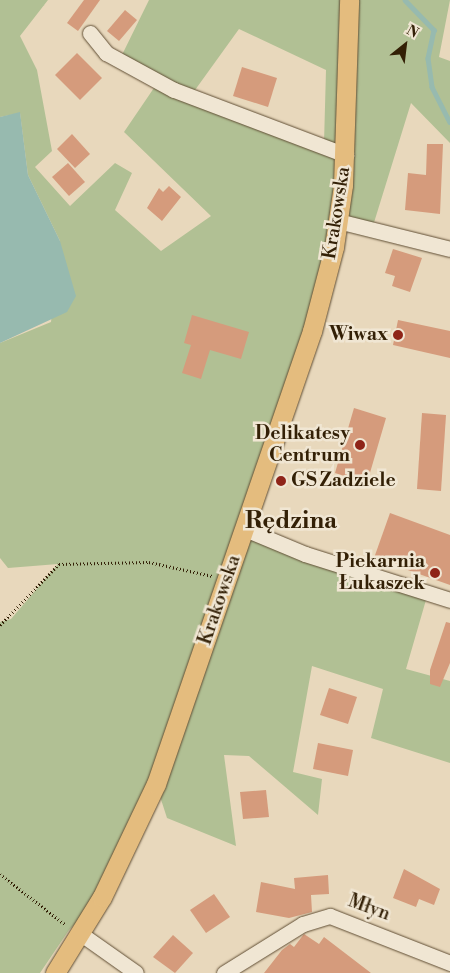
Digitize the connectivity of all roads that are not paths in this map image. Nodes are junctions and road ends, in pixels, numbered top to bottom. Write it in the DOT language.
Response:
graph roads {
  1 [pos="349,0"];
  2 [pos="90,33"];
  3 [pos="346,155"];
  4 [pos="338,221"];
  5 [pos="450,249"];
  6 [pos="245,529"];
  7 [pos="450,600"];
  8 [pos="81,934"];
  9 [pos="450,963"];
  10 [pos="55,973"];
  11 [pos="136,973"];
  12 [pos="224,973"];
  1 -- 3 [label="main road, Krakowska"];
  2 -- 3 [label="street"];
  3 -- 4 [label="main road, Krakowska"];
  4 -- 5 [label="street"];
  4 -- 6 [label="main road, Krakowska"];
  6 -- 7 [label="street"];
  6 -- 8 [label="main road, Krakowska"];
  8 -- 10 [label="main road, Krakowska"];
  8 -- 11 [label="street"];
  9 -- 12 [label="street, Młyn"];
}
